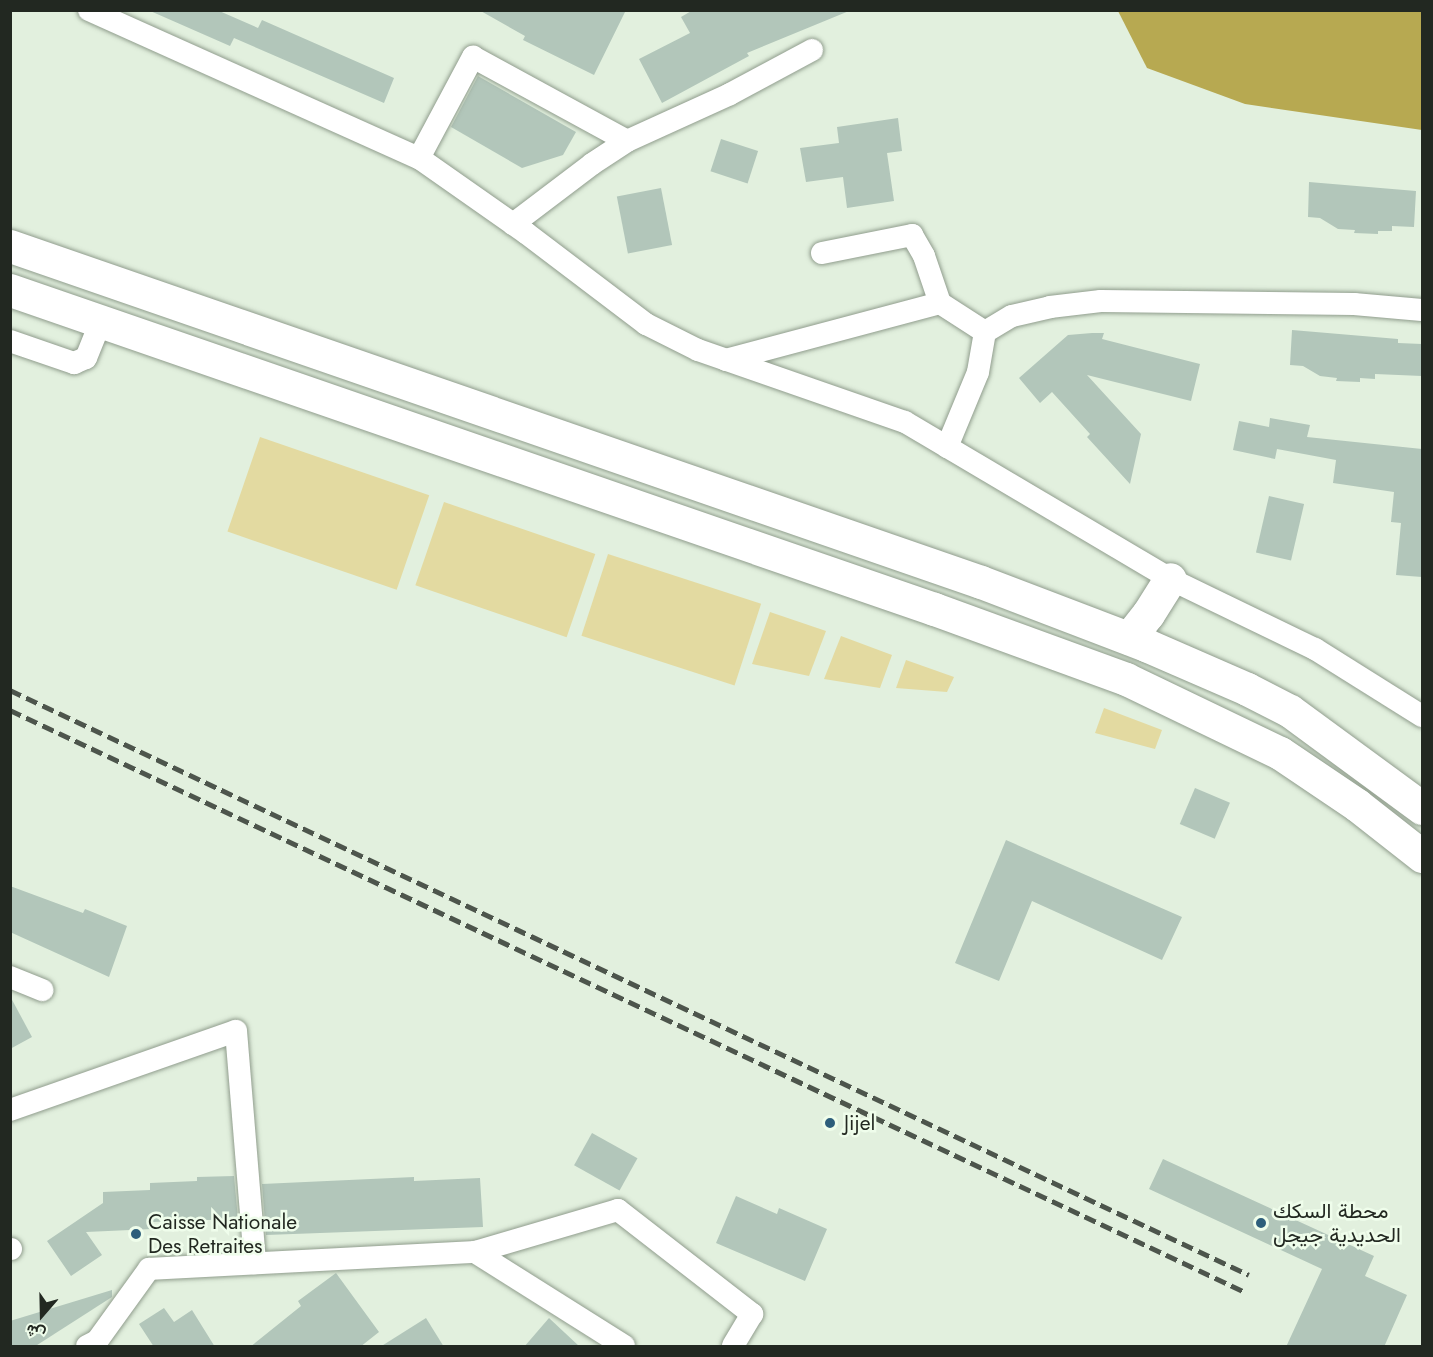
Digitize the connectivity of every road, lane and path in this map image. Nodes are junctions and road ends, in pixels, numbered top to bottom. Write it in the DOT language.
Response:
graph roads {
  1 [pos="89,10"];
  2 [pos="812,50"];
  3 [pos="627,141"];
  4 [pos="419,158"];
  5 [pos="513,224"];
  6 [pos="10,246"];
  7 [pos="822,253"];
  8 [pos="10,290"];
  9 [pos="940,303"];
  10 [pos="1422,310"];
  11 [pos="101,321"];
  12 [pos="985,333"];
  13 [pos="10,341"];
  14 [pos="726,360"];
  15 [pos="947,447"];
  16 [pos="1170,579"];
  17 [pos="1128,638"];
  18 [pos="1422,716"];
  19 [pos="1422,808"];
  20 [pos="1422,856"];
  21 [pos="10,977"];
  22 [pos="42,990"];
  23 [pos="10,1110"];
  24 [pos="475,1251"];
  25 [pos="255,1263"];
  26 [pos="95,1345"];
  27 [pos="624,1347"];
  28 [pos="733,1347"];
  1 -- 4 [label="street"];
  2 -- 3 [label="street"];
  3 -- 4 [label="street"];
  3 -- 5 [label="street"];
  4 -- 5 [label="street"];
  5 -- 14 [label="street"];
  6 -- 17 [label="highway"];
  7 -- 9 [label="street"];
  8 -- 11 [label="highway"];
  9 -- 12 [label="street"];
  9 -- 14 [label="street"];
  10 -- 12 [label="street"];
  11 -- 13 [label="street"];
  11 -- 20 [label="highway"];
  12 -- 15 [label="street"];
  14 -- 15 [label="street"];
  15 -- 16 [label="street"];
  16 -- 17 [label="highway"];
  16 -- 18 [label="street"];
  17 -- 19 [label="highway"];
  21 -- 22 [label="street"];
  23 -- 25 [label="street"];
  24 -- 25 [label="street"];
  24 -- 27 [label="street"];
  24 -- 28 [label="street"];
  25 -- 26 [label="street"];
}
